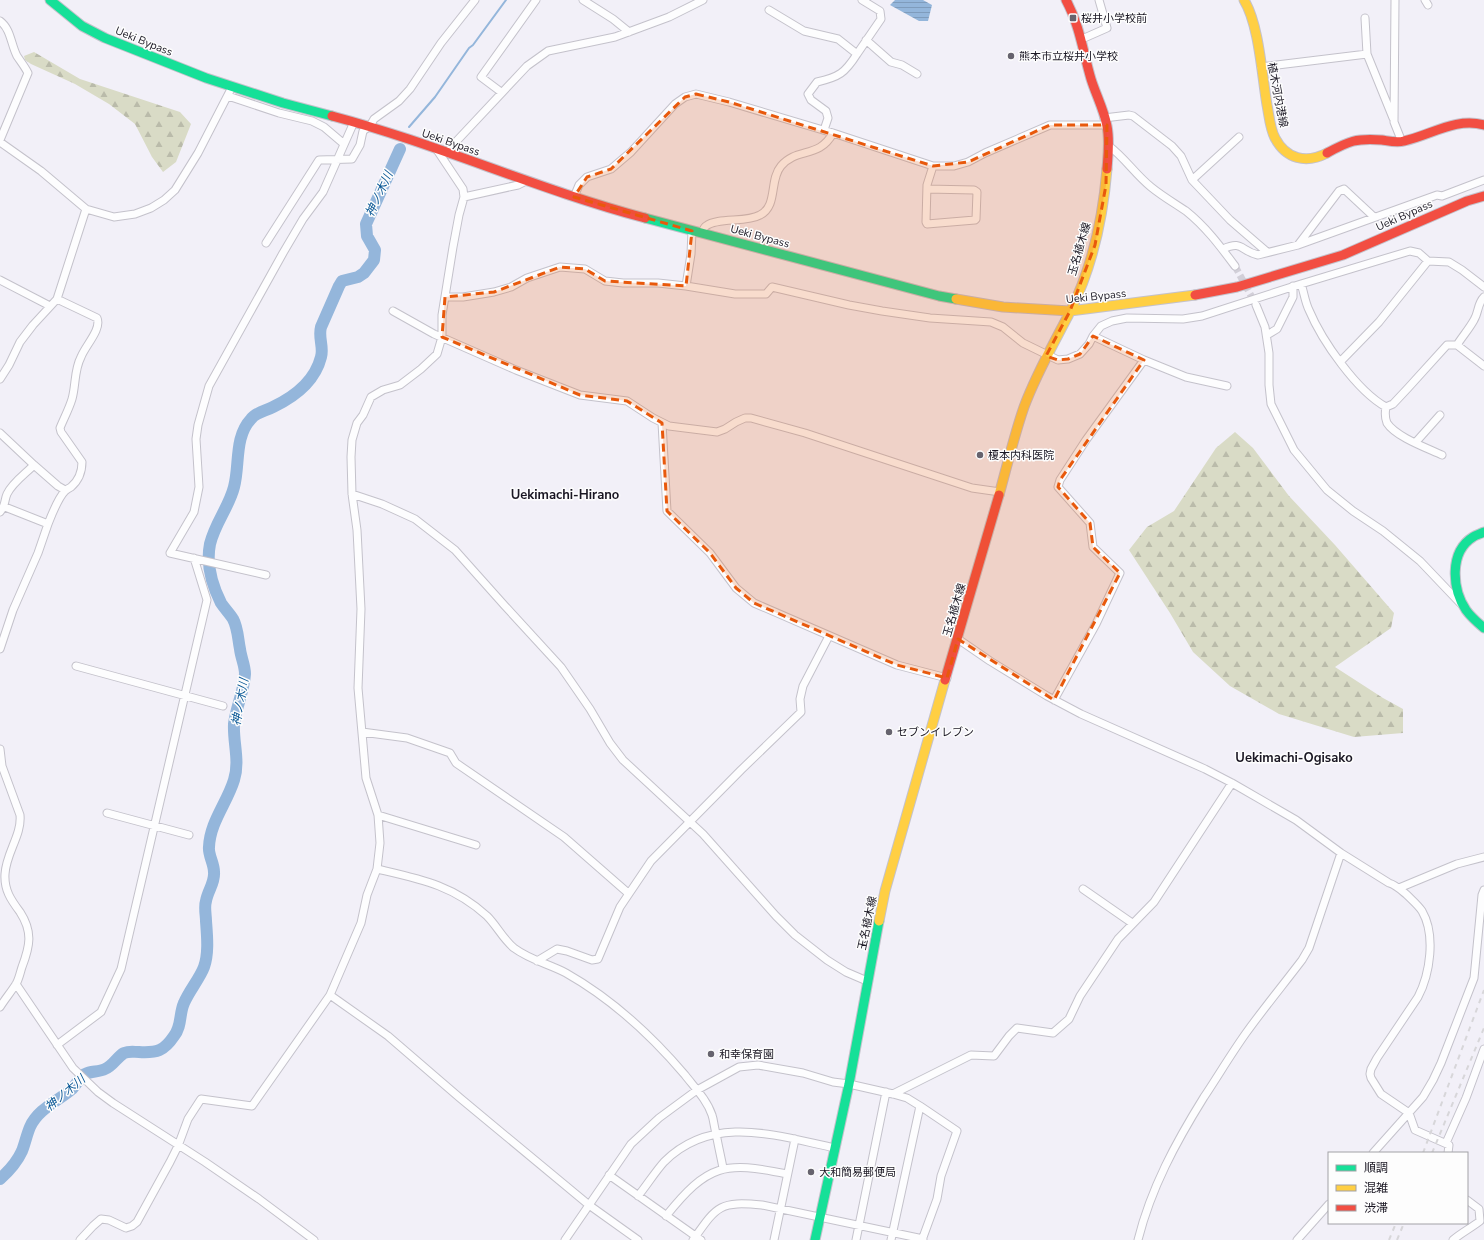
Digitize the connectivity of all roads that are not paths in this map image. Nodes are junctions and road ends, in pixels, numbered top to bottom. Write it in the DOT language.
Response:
graph roads {
  1 [pos="50,0"];
  2 [pos="475,0"];
  3 [pos="536,0"];
  4 [pos="583,0"];
  5 [pos="703,0"];
  6 [pos="862,0"];
  7 [pos="1066,0"];
  8 [pos="1099,0"];
  9 [pos="1244,0"];
  10 [pos="1395,0"];
  11 [pos="769,10"];
  12 [pos="1365,18"];
  13 [pos="0,21"];
  14 [pos="628,32"];
  15 [pos="1082,39"];
  16 [pos="866,40"];
  17 [pos="857,54"];
  18 [pos="1367,54"];
  19 [pos="1261,67"];
  20 [pos="917,74"];
  21 [pos="232,87"];
  22 [pos="501,92"];
  23 [pos="228,96"];
  24 [pos="354,122"];
  25 [pos="1106,122"];
  26 [pos="1394,122"];
  27 [pos="1484,125"];
  28 [pos="370,126"];
  29 [pos="824,130"];
  30 [pos="834,133"];
  31 [pos="1238,137"];
  32 [pos="0,141"];
  33 [pos="1402,142"];
  34 [pos="344,144"];
  35 [pos="1109,146"];
  36 [pos="437,150"];
  37 [pos="449,154"];
  38 [pos="337,159"];
  39 [pos="934,166"];
  40 [pos="1192,180"];
  41 [pos="1484,180"];
  42 [pos="526,181"];
  43 [pos="926,189"];
  44 [pos="1484,196"];
  45 [pos="464,197"];
  46 [pos="574,197"];
  47 [pos="86,209"];
  48 [pos="1374,217"];
  49 [pos="692,231"];
  50 [pos="702,233"];
  51 [pos="266,243"];
  52 [pos="1298,245"];
  53 [pos="1222,249"];
  54 [pos="1267,252"];
  55 [pos="1428,261"];
  56 [pos="1235,266"];
  57 [pos="0,280"];
  58 [pos="1301,284"];
  59 [pos="686,286"];
  60 [pos="1293,286"];
  61 [pos="1484,287"];
  62 [pos="445,297"];
  63 [pos="1484,297"];
  64 [pos="57,299"];
  65 [pos="1256,305"];
  66 [pos="50,306"];
  67 [pos="393,311"];
  68 [pos="1070,312"];
  69 [pos="1266,335"];
  70 [pos="1093,336"];
  71 [pos="442,337"];
  72 [pos="1457,345"];
  73 [pos="1046,356"];
  74 [pos="1144,360"];
  75 [pos="1340,362"];
  76 [pos="1484,366"];
  77 [pos="0,379"];
  78 [pos="1227,386"];
  79 [pos="1386,407"];
  80 [pos="1440,414"];
  81 [pos="662,423"];
  82 [pos="0,433"];
  83 [pos="1416,443"];
  84 [pos="1442,455"];
  85 [pos="34,465"];
  86 [pos="65,490"];
  87 [pos="1000,492"];
  88 [pos="352,494"];
  89 [pos="2,509"];
  90 [pos="48,524"];
  91 [pos="1484,532"];
  92 [pos="194,558"];
  93 [pos="266,575"];
  94 [pos="1465,609"];
  95 [pos="1484,628"];
  96 [pos="829,636"];
  97 [pos="958,639"];
  98 [pos="0,649"];
  99 [pos="76,666"];
  100 [pos="946,678"];
  101 [pos="185,695"];
  102 [pos="1054,700"];
  103 [pos="223,706"];
  104 [pos="362,732"];
  105 [pos="0,750"];
  106 [pos="1232,783"];
  107 [pos="106,813"];
  108 [pos="378,815"];
  109 [pos="690,822"];
  110 [pos="154,826"];
  111 [pos="189,835"];
  112 [pos="476,845"];
  113 [pos="1340,853"];
  114 [pos="1484,857"];
  115 [pos="377,869"];
  116 [pos="1399,888"];
  117 [pos="1083,889"];
  118 [pos="1484,890"];
  119 [pos="628,893"];
  120 [pos="1132,923"];
  121 [pos="537,961"];
  122 [pos="867,981"];
  123 [pos="16,984"];
  124 [pos="330,995"];
  125 [pos="0,1007"];
  126 [pos="57,1045"];
  127 [pos="1484,1049"];
  128 [pos="849,1084"];
  129 [pos="697,1090"];
  130 [pos="890,1093"];
  131 [pos="920,1106"];
  132 [pos="1409,1113"];
  133 [pos="716,1134"];
  134 [pos="795,1139"];
  135 [pos="1446,1143"];
  136 [pos="178,1146"];
  137 [pos="835,1148"];
  138 [pos="1375,1152"];
  139 [pos="1448,1152"];
  140 [pos="723,1168"];
  141 [pos="787,1174"];
  142 [pos="609,1175"];
  143 [pos="638,1196"];
  144 [pos="1468,1201"];
  145 [pos="589,1205"];
  146 [pos="1328,1205"];
  147 [pos="780,1209"];
  148 [pos="666,1216"];
  149 [pos="820,1217"];
  150 [pos="859,1225"];
  151 [pos="892,1232"];
  152 [pos="568,1239"];
  153 [pos="696,1239"];
  154 [pos="922,1239"];
  155 [pos="80,1240"];
  156 [pos="314,1240"];
  157 [pos="638,1240"];
  158 [pos="774,1240"];
  159 [pos="815,1240"];
  160 [pos="856,1240"];
  161 [pos="891,1240"];
  162 [pos="1138,1240"];
  163 [pos="1297,1240"];
  164 [pos="1453,1240"];
  1 -- 21 [label="main road, Ueki Bypass"];
  2 -- 28 [label="street"];
  3 -- 22 [label="street"];
  4 -- 14 [label="street"];
  5 -- 14 [label="street"];
  6 -- 16 [label="street"];
  7 -- 15 [label="main road, 玉名植木線"];
  8 -- 15 [label="street"];
  9 -- 19 [label="main road, 植木河内港線"];
  10 -- 26 [label="street"];
  11 -- 17 [label="street"];
  12 -- 18 [label="street"];
  13 -- 32 [label="street"];
  14 -- 22 [label="street"];
  15 -- 25 [label="main road, 玉名植木線"];
  16 -- 17 [label="street"];
  16 -- 20 [label="street"];
  17 -- 29 [label="street"];
  18 -- 19 [label="street"];
  18 -- 26 [label="street"];
  19 -- 33 [label="main road, 植木河内港線"];
  21 -- 23 [label="street"];
  21 -- 24 [label="main road, Ueki Bypass"];
  22 -- 37 [label="street"];
  23 -- 34 [label="street"];
  23 -- 47 [label="street"];
  24 -- 28 [label="main road, Ueki Bypass"];
  24 -- 34 [label="street"];
  25 -- 35 [label="main road, 玉名植木線"];
  25 -- 39 [label="street"];
  25 -- 40 [label="street"];
  26 -- 33 [label="street"];
  27 -- 33 [label="main road, 植木河内港線"];
  28 -- 36 [label="main road, Ueki Bypass"];
  28 -- 38 [label="street"];
  29 -- 30 [label="street"];
  29 -- 46 [label="street"];
  30 -- 39 [label="street"];
  30 -- 50 [label="street"];
  31 -- 40 [label="street"];
  32 -- 47 [label="street"];
  34 -- 38 [label="street"];
  35 -- 53 [label="street"];
  35 -- 68 [label="main road, 玉名植木線"];
  36 -- 37 [label="main road, Ueki Bypass"];
  36 -- 45 [label="street"];
  37 -- 42 [label="main road, Ueki Bypass"];
  38 -- 51 [label="street"];
  38 -- 92 [label="street"];
  39 -- 43 [label="street"];
  40 -- 54 [label="street"];
  41 -- 48 [label="street"];
  42 -- 45 [label="street"];
  42 -- 46 [label="main road, Ueki Bypass"];
  43 -- 43 [label="street"];
  44 -- 68 [label="main road, Ueki Bypass"];
  45 -- 62 [label="street"];
  46 -- 49 [label="main road, Ueki Bypass"];
  47 -- 64 [label="street"];
  48 -- 52 [label="street"];
  48 -- 52 [label="street"];
  49 -- 50 [label="main road, Ueki Bypass"];
  49 -- 59 [label="street"];
  50 -- 68 [label="main road, Ueki Bypass"];
  52 -- 54 [label="street"];
  53 -- 54 [label="street"];
  53 -- 56 [label="street"];
  55 -- 58 [label="street"];
  55 -- 61 [label="street"];
  55 -- 75 [label="street"];
  57 -- 66 [label="street"];
  58 -- 60 [label="street"];
  58 -- 75 [label="street"];
  59 -- 62 [label="street"];
  59 -- 73 [label="street"];
  60 -- 69 [label="street"];
  60 -- 70 [label="street"];
  62 -- 71 [label="street"];
  63 -- 72 [label="street"];
  64 -- 66 [label="street"];
  64 -- 86 [label="street"];
  65 -- 69 [label="street"];
  66 -- 77 [label="street"];
  67 -- 71 [label="street"];
  68 -- 73 [label="main road, 玉名植木線"];
  69 -- 94 [label="street"];
  70 -- 73 [label="street"];
  70 -- 74 [label="street"];
  71 -- 81 [label="street"];
  71 -- 88 [label="street"];
  72 -- 76 [label="street"];
  72 -- 79 [label="street"];
  73 -- 87 [label="main road, 玉名植木線"];
  74 -- 78 [label="street"];
  74 -- 102 [label="street"];
  75 -- 79 [label="street"];
  79 -- 83 [label="street"];
  80 -- 83 [label="street"];
  81 -- 87 [label="street"];
  81 -- 96 [label="street"];
  82 -- 85 [label="street"];
  83 -- 84 [label="street"];
  85 -- 86 [label="street"];
  85 -- 89 [label="street"];
  86 -- 90 [label="street"];
  87 -- 97 [label="main road, 玉名植木線"];
  88 -- 104 [label="street"];
  88 -- 109 [label="street"];
  89 -- 90 [label="street"];
  90 -- 98 [label="street"];
  91 -- 94 [label="main road"];
  92 -- 93 [label="street"];
  92 -- 101 [label="street"];
  94 -- 95 [label="main road"];
  96 -- 100 [label="street"];
  96 -- 109 [label="street"];
  97 -- 100 [label="main road, 玉名植木線"];
  97 -- 102 [label="street"];
  99 -- 101 [label="street"];
  100 -- 122 [label="main road, 玉名植木線"];
  101 -- 103 [label="street"];
  101 -- 110 [label="street"];
  102 -- 106 [label="street"];
  104 -- 108 [label="street"];
  104 -- 119 [label="street"];
  105 -- 123 [label="street"];
  106 -- 113 [label="street"];
  106 -- 120 [label="street"];
  107 -- 110 [label="street"];
  108 -- 112 [label="street"];
  108 -- 115 [label="street"];
  109 -- 119 [label="street"];
  109 -- 122 [label="street"];
  110 -- 111 [label="street"];
  110 -- 126 [label="street"];
  113 -- 116 [label="street"];
  113 -- 162 [label="street"];
  114 -- 116 [label="street"];
  115 -- 121 [label="street"];
  115 -- 124 [label="street"];
  116 -- 132 [label="street"];
  117 -- 120 [label="street"];
  118 -- 132 [label="street"];
  119 -- 121 [label="street"];
  120 -- 130 [label="street"];
  121 -- 129 [label="street"];
  122 -- 128 [label="main road, 玉名植木線"];
  123 -- 125 [label="street"];
  123 -- 126 [label="street"];
  124 -- 136 [label="street"];
  124 -- 145 [label="street"];
  126 -- 136 [label="street"];
  127 -- 135 [label="street"];
  128 -- 129 [label="street"];
  128 -- 130 [label="street"];
  128 -- 137 [label="main road, 玉名植木線"];
  129 -- 133 [label="street"];
  129 -- 142 [label="street"];
  130 -- 131 [label="street"];
  130 -- 150 [label="street"];
  131 -- 151 [label="street"];
  131 -- 154 [label="street"];
  132 -- 135 [label="street"];
  132 -- 138 [label="street"];
  133 -- 134 [label="street"];
  133 -- 140 [label="street"];
  133 -- 143 [label="street"];
  134 -- 137 [label="street"];
  134 -- 141 [label="street"];
  135 -- 139 [label="street"];
  136 -- 155 [label="street"];
  136 -- 156 [label="street"];
  137 -- 149 [label="main road, 玉名植木線"];
  140 -- 141 [label="street"];
  140 -- 148 [label="street"];
  141 -- 147 [label="street"];
  142 -- 143 [label="street"];
  142 -- 145 [label="street"];
  143 -- 148 [label="street"];
  144 -- 164 [label="street"];
  145 -- 152 [label="street"];
  145 -- 157 [label="street"];
  146 -- 163 [label="street"];
  147 -- 149 [label="street"];
  147 -- 153 [label="street"];
  147 -- 158 [label="street"];
  148 -- 153 [label="street"];
  149 -- 150 [label="street"];
  149 -- 159 [label="main road, 玉名植木線"];
  150 -- 151 [label="street"];
  150 -- 160 [label="street"];
  151 -- 154 [label="street"];
  151 -- 161 [label="street"];
}
